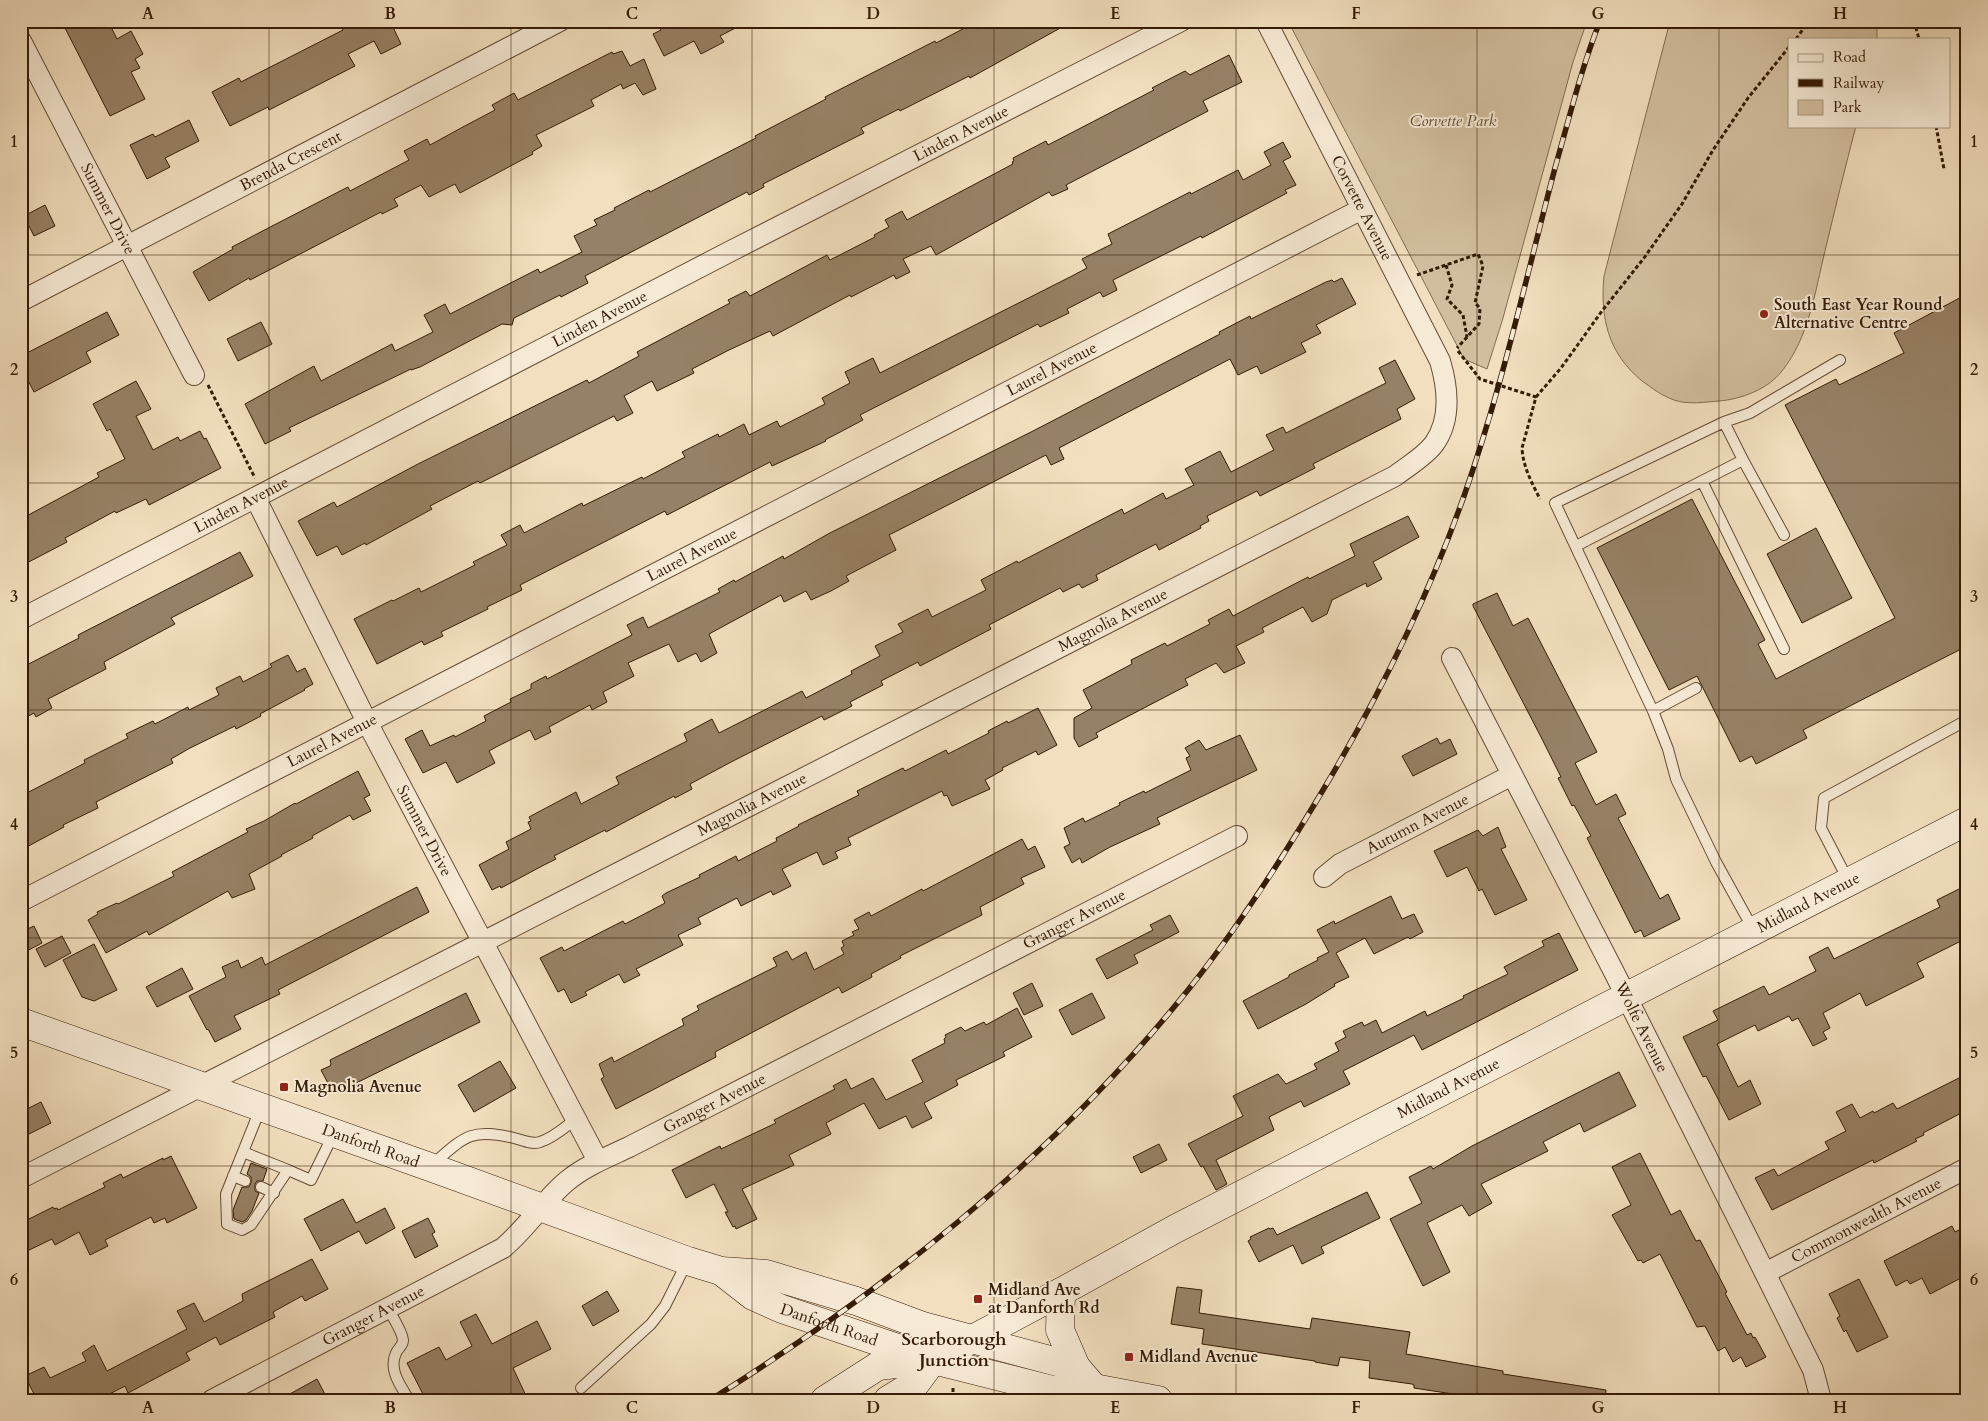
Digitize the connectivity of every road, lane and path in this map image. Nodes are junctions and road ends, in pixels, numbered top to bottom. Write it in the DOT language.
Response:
graph roads {
  1 [pos="560,21"];
  2 [pos="1181,21"];
  3 [pos="1266,21"];
  4 [pos="1808,21"];
  5 [pos="1914,21"];
  6 [pos="1797,38"];
  7 [pos="1919,38"];
  8 [pos="21,41"];
  9 [pos="1788,48"];
  10 [pos="1936,128"];
  11 [pos="1944,169"];
  12 [pos="1362,209"];
  13 [pos="127,246"];
  14 [pos="1446,265"];
  15 [pos="1414,276"];
  16 [pos="21,301"];
  17 [pos="1467,337"];
  18 [pos="1457,348"];
  19 [pos="1840,360"];
  20 [pos="1472,371"];
  21 [pos="194,375"];
  22 [pos="1536,397"];
  23 [pos="1448,398"];
  24 [pos="1724,422"];
  25 [pos="1743,460"];
  26 [pos="1702,481"];
  27 [pos="256,499"];
  28 [pos="1560,513"];
  29 [pos="1784,535"];
  30 [pos="1576,546"];
  31 [pos="21,619"];
  32 [pos="1784,649"];
  33 [pos="1452,658"];
  34 [pos="1696,688"];
  35 [pos="1653,711"];
  36 [pos="1967,720"];
  37 [pos="367,722"];
  38 [pos="1512,775"];
  39 [pos="1967,821"];
  40 [pos="1237,836"];
  41 [pos="1324,877"];
  42 [pos="1849,881"];
  43 [pos="21,901"];
  44 [pos="1753,930"];
  45 [pos="483,942"];
  46 [pos="1626,996"];
  47 [pos="21,1022"];
  48 [pos="202,1086"];
  49 [pos="262,1106"];
  50 [pos="576,1119"];
  51 [pos="334,1133"];
  52 [pos="243,1152"];
  53 [pos="598,1161"];
  54 [pos="430,1166"];
  55 [pos="1967,1168"];
  56 [pos="288,1170"];
  57 [pos="233,1176"];
  58 [pos="21,1178"];
  59 [pos="245,1181"];
  60 [pos="261,1187"];
  61 [pos="274,1193"];
  62 [pos="226,1194"];
  63 [pos="237,1199"];
  64 [pos="540,1208"];
  65 [pos="688,1261"];
  66 [pos="721,1271"];
  67 [pos="1765,1273"];
  68 [pos="1062,1292"];
  69 [pos="388,1308"];
  70 [pos="973,1339"];
  71 [pos="933,1360"];
  72 [pos="1076,1367"];
  73 [pos="953,1384"];
  74 [pos="581,1388"];
  75 [pos="1094,1388"];
  76 [pos="212,1400"];
  77 [pos="409,1400"];
  78 [pos="825,1400"];
  79 [pos="888,1400"];
  80 [pos="954,1400"];
  81 [pos="1158,1400"];
  82 [pos="1821,1400"];
  1 -- 13 [label="street, Brenda Crescent"];
  2 -- 27 [label="street, Linden Avenue"];
  3 -- 12 [label="street, Corvette Avenue"];
  4 -- 6 [label="path"];
  5 -- 7 [label="path"];
  8 -- 13 [label="street, Summer Drive"];
  9 -- 22 [label="path"];
  10 -- 11 [label="path"];
  12 -- 23 [label="street, Corvette Avenue"];
  12 -- 37 [label="street, Laurel Avenue"];
  13 -- 16 [label="street, Brenda Crescent"];
  13 -- 21 [label="street, Summer Drive"];
  14 -- 15 [label="path"];
  14 -- 17 [label="path"];
  14 -- 17 [label="path"];
  17 -- 18 [label="path"];
  19 -- 24 [label="lane"];
  20 -- 22 [label="path"];
  21 -- 27 [label="path"];
  22 -- 28 [label="path"];
  23 -- 45 [label="street, Magnolia Avenue"];
  24 -- 25 [label="lane"];
  24 -- 28 [label="lane"];
  25 -- 26 [label="lane"];
  25 -- 29 [label="lane"];
  26 -- 30 [label="lane"];
  26 -- 32 [label="lane"];
  27 -- 31 [label="street, Linden Avenue"];
  27 -- 37 [label="street, Summer Drive"];
  28 -- 30 [label="lane"];
  30 -- 35 [label="lane"];
  33 -- 38 [label="street, Wolfe Avenue"];
  34 -- 35 [label="lane"];
  35 -- 44 [label="lane"];
  36 -- 42 [label="lane"];
  37 -- 43 [label="street, Laurel Avenue"];
  37 -- 45 [label="street, Summer Drive"];
  38 -- 41 [label="street, Autumn Avenue"];
  38 -- 46 [label="street, Wolfe Avenue"];
  39 -- 42 [label="main road, Midland Avenue"];
  40 -- 53 [label="street, Granger Avenue"];
  42 -- 44 [label="main road, Midland Avenue"];
  44 -- 46 [label="main road, Midland Avenue"];
  45 -- 48 [label="street, Magnolia Avenue"];
  45 -- 50 [label="street, Summer Drive"];
  46 -- 67 [label="street, Wolfe Avenue"];
  46 -- 68 [label="main road, Midland Avenue"];
  47 -- 48 [label="main road, Danforth Road"];
  48 -- 49 [label="main road, Danforth Road"];
  48 -- 58 [label="street, Magnolia Avenue"];
  49 -- 51 [label="main road, Danforth Road"];
  49 -- 52 [label="lane"];
  50 -- 53 [label="street, Summer Drive"];
  50 -- 54 [label="lane"];
  51 -- 54 [label="main road, Danforth Road"];
  51 -- 56 [label="lane"];
  52 -- 56 [label="lane"];
  52 -- 57 [label="lane"];
  53 -- 64 [label="street, Granger Avenue"];
  54 -- 64 [label="main road, Danforth Road"];
  55 -- 67 [label="street, Commonwealth Avenue"];
  56 -- 61 [label="lane"];
  57 -- 59 [label="lane"];
  57 -- 62 [label="lane"];
  60 -- 61 [label="lane"];
  61 -- 62 [label="lane"];
  62 -- 63 [label="lane"];
  64 -- 65 [label="main road, Danforth Road"];
  64 -- 69 [label="street, Granger Avenue"];
  65 -- 66 [label="main road, Danforth Road"];
  65 -- 74 [label="lane"];
  66 -- 70 [label="main road, Danforth Road"];
  66 -- 71 [label="main road, Danforth Road"];
  67 -- 82 [label="street, Wolfe Avenue"];
  68 -- 70 [label="main road, Midland Avenue"];
  68 -- 72 [label="main road"];
  69 -- 76 [label="street, Granger Avenue"];
  69 -- 77 [label="lane"];
  70 -- 71 [label="main road, Midland Avenue"];
  70 -- 72 [label="main road, Danforth Road"];
  71 -- 75 [label="main road, Danforth Road"];
  71 -- 78 [label="main road, Midland Avenue"];
  71 -- 79 [label="main road, Midland Avenue"];
  72 -- 75 [label="main road"];
  73 -- 80 [label="path"];
  75 -- 81 [label="main road, Danforth Road"];
}
